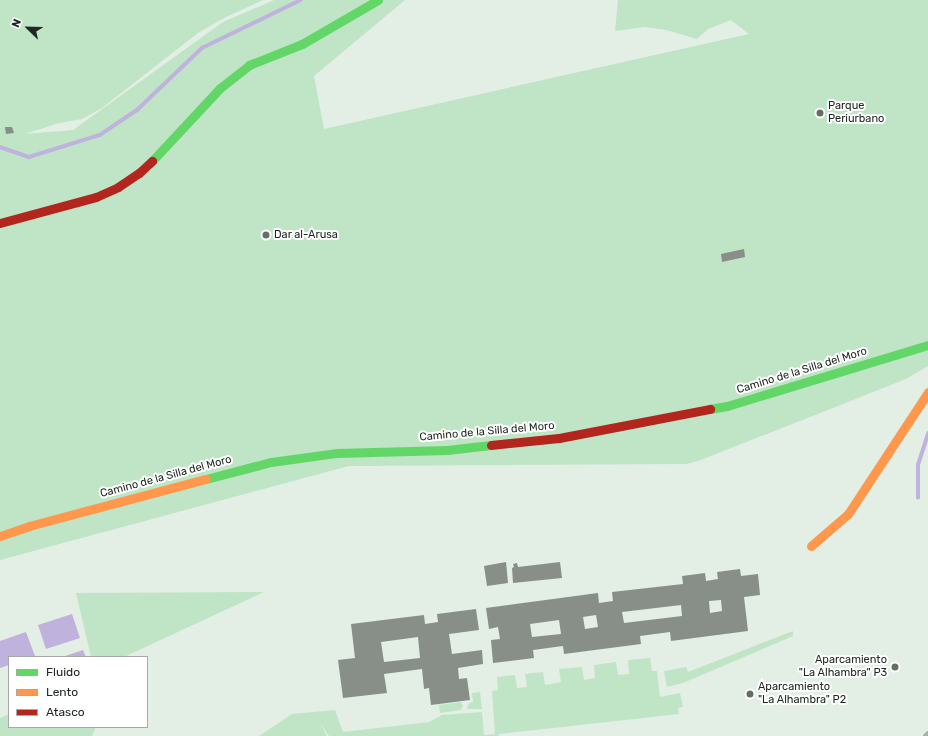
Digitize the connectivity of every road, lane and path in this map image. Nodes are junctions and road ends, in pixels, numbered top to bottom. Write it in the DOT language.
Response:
graph roads {
  1 [pos="378,0"];
  2 [pos="0,223"];
  3 [pos="928,346"];
  4 [pos="928,392"];
  5 [pos="0,536"];
  6 [pos="811,546"];
  1 -- 2 [label="street"];
  3 -- 5 [label="street, Camino de la Silla del Moro"];
  4 -- 6 [label="street"];
}
